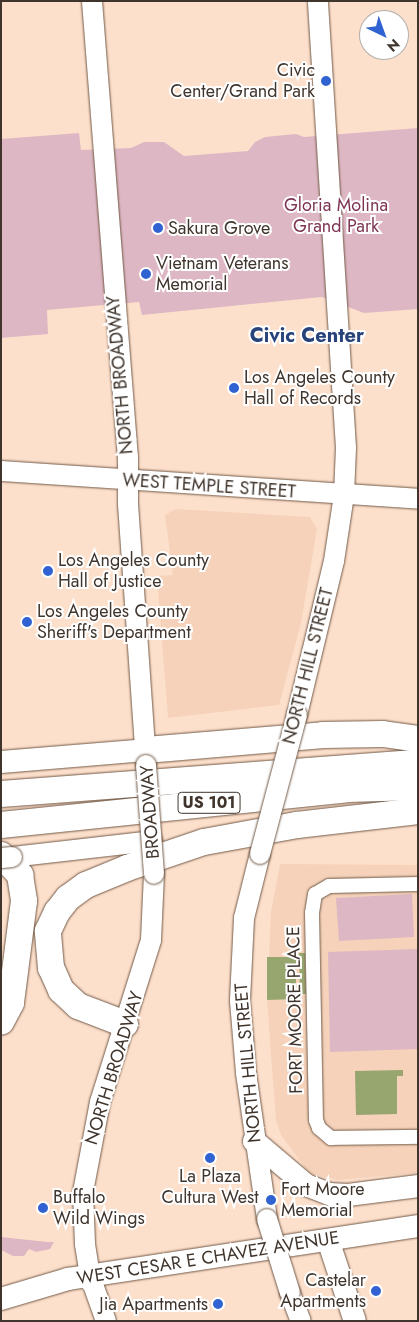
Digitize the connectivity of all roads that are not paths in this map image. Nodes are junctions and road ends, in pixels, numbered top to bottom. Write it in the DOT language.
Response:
graph roads {
  1 [pos="92,1"];
  2 [pos="318,1"];
  3 [pos="1,471"];
  4 [pos="128,481"];
  5 [pos="344,495"];
  6 [pos="418,500"];
  7 [pos="418,739"];
  8 [pos="146,757"];
  9 [pos="1,762"];
  10 [pos="418,762"];
  11 [pos="418,787"];
  12 [pos="1,794"];
  13 [pos="418,811"];
  14 [pos="1,825"];
  15 [pos="152,841"];
  16 [pos="8,856"];
  17 [pos="154,874"];
  18 [pos="418,884"];
  19 [pos="1,1022"];
  20 [pos="125,1024"];
  21 [pos="418,1138"];
  22 [pos="254,1141"];
  23 [pos="418,1186"];
  24 [pos="418,1226"];
  25 [pos="328,1240"];
  26 [pos="90,1276"];
  27 [pos="1,1299"];
  28 [pos="106,1321"];
  29 [pos="301,1321"];
  30 [pos="355,1321"];
  1 -- 4 [label="main road, NORTH BROADWAY"];
  2 -- 5 [label="main road, NORTH HILL STREET"];
  3 -- 4 [label="main road, WEST TEMPLE STREET"];
  4 -- 5 [label="main road, WEST TEMPLE STREET"];
  4 -- 8 [label="main road, NORTH BROADWAY"];
  5 -- 6 [label="main road, WEST TEMPLE STREET"];
  5 -- 22 [label="main road, NORTH HILL STREET, bridge"];
  7 -- 8 [label="highway"];
  8 -- 9 [label="main road"];
  8 -- 15 [label="main road, BROADWAY, bridge"];
  10 -- 12 [label="highway, US 101"];
  11 -- 14 [label="highway, US 101"];
  13 -- 20 [label="highway"];
  15 -- 16 [label="main road"];
  15 -- 17 [label="main road, BROADWAY, bridge"];
  16 -- 19 [label="highway"];
  17 -- 20 [label="main road, NORTH BROADWAY"];
  18 -- 21 [label="street, FORT MOORE PLACE"];
  20 -- 26 [label="main road, NORTH BROADWAY"];
  22 -- 23 [label="main road"];
  22 -- 29 [label="main road, NORTH HILL STREET, bridge"];
  24 -- 25 [label="main road, WEST CESAR E CHAVEZ AVENUE"];
  25 -- 26 [label="main road, WEST CESAR E CHAVEZ AVENUE"];
  25 -- 30 [label="main road"];
  26 -- 27 [label="main road, WEST CESAR E CHAVEZ AVENUE"];
  26 -- 28 [label="main road, NORTH BROADWAY"];
}
